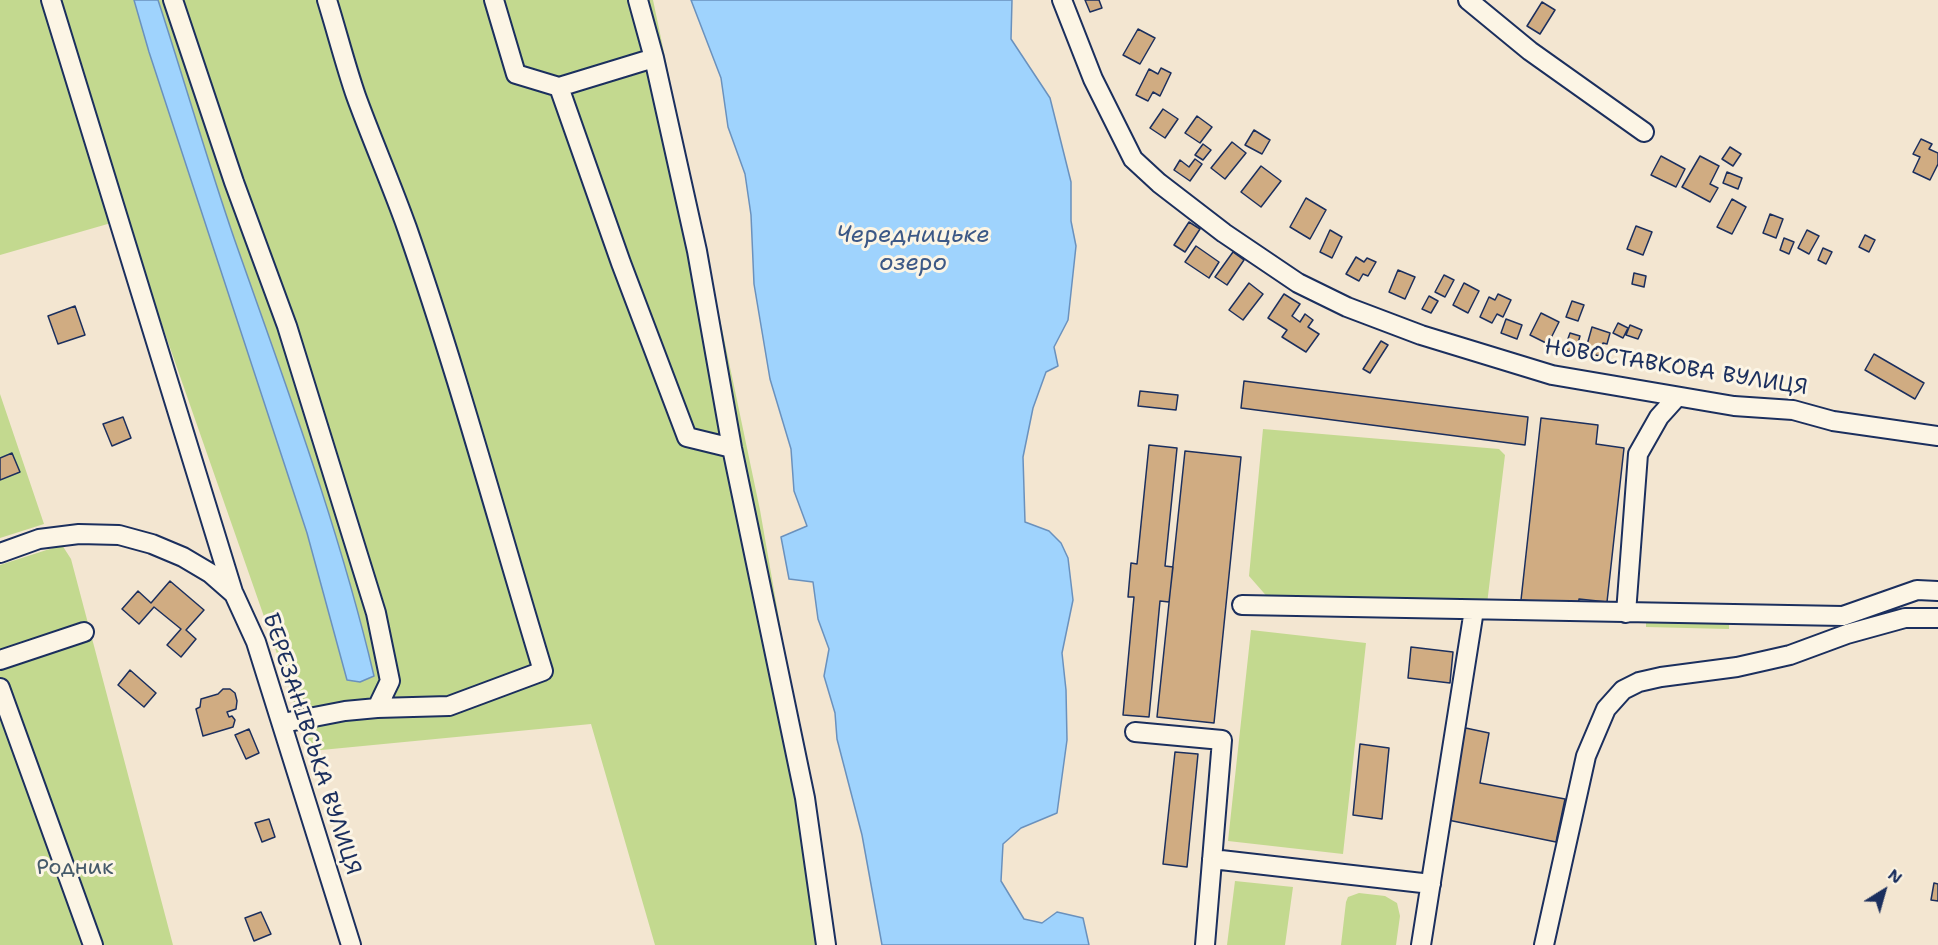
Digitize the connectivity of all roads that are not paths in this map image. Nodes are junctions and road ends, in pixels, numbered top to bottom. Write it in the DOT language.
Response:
graph roads {
  1 [pos="51,0"];
  2 [pos="173,0"];
  3 [pos="327,0"];
  4 [pos="494,0"];
  5 [pos="638,0"];
  6 [pos="1062,0"];
  7 [pos="1468,0"];
  8 [pos="654,58"];
  9 [pos="559,87"];
  10 [pos="1644,132"];
  11 [pos="1677,397"];
  12 [pos="1938,436"];
  13 [pos="732,448"];
  14 [pos="0,553"];
  15 [pos="1938,591"];
  16 [pos="234,594"];
  17 [pos="1242,605"];
  18 [pos="1474,610"];
  19 [pos="1626,613"];
  20 [pos="1938,618"];
  21 [pos="84,632"];
  22 [pos="0,660"];
  23 [pos="0,688"];
  24 [pos="377,708"];
  25 [pos="283,723"];
  26 [pos="1135,732"];
  27 [pos="1212,860"];
  28 [pos="1431,884"];
  29 [pos="93,945"];
  30 [pos="351,945"];
  31 [pos="826,945"];
  32 [pos="1205,945"];
  33 [pos="1420,945"];
  34 [pos="1544,945"];
  1 -- 16 [label="street"];
  2 -- 24 [label="street"];
  3 -- 24 [label="street"];
  4 -- 9 [label="street"];
  5 -- 8 [label="street"];
  6 -- 11 [label="street, НОВОСТАВКОВА ВУЛИЦЯ"];
  7 -- 10 [label="street"];
  8 -- 9 [label="street"];
  8 -- 13 [label="street"];
  9 -- 13 [label="street"];
  11 -- 12 [label="street, НОВОСТАВКОВА ВУЛИЦЯ"];
  11 -- 19 [label="street"];
  13 -- 31 [label="street"];
  14 -- 16 [label="street, БЕРЕЗАНІВСЬКА ВУЛИЦЯ"];
  15 -- 19 [label="street"];
  16 -- 25 [label="street, БЕРЕЗАНІВСЬКА ВУЛИЦЯ"];
  17 -- 18 [label="street"];
  18 -- 19 [label="street"];
  18 -- 28 [label="street"];
  20 -- 34 [label="street"];
  21 -- 22 [label="street"];
  23 -- 29 [label="street"];
  24 -- 25 [label="street"];
  25 -- 30 [label="street, БЕРЕЗАНІВСЬКА ВУЛИЦЯ"];
  26 -- 27 [label="street"];
  27 -- 28 [label="street"];
  27 -- 32 [label="street"];
  28 -- 33 [label="street"];
}
